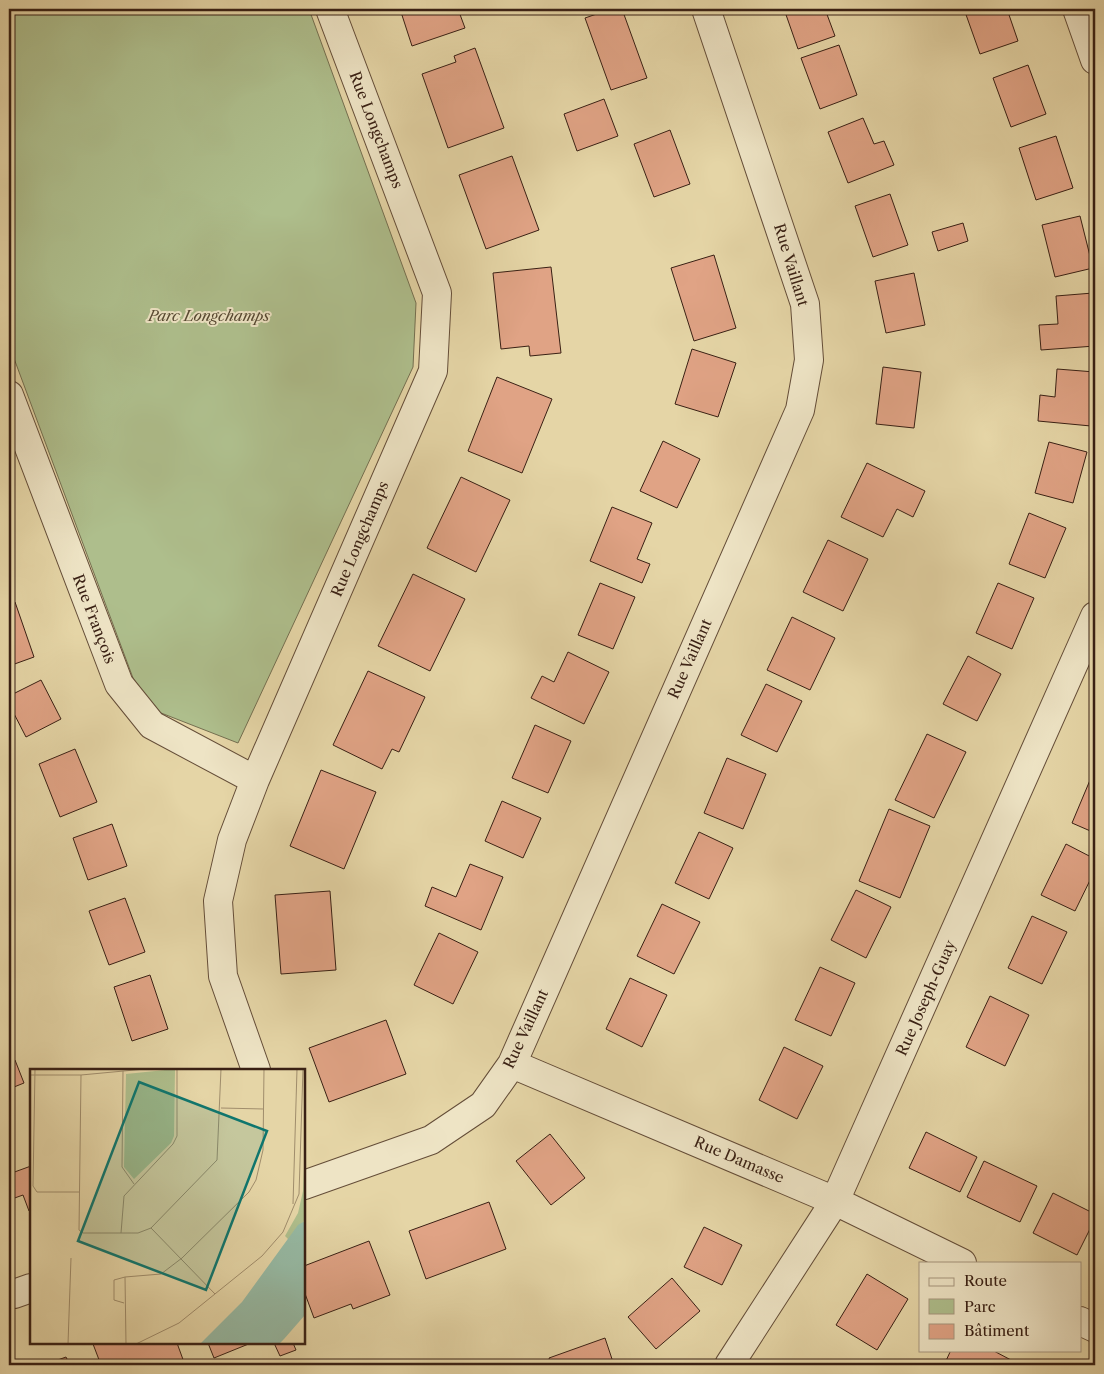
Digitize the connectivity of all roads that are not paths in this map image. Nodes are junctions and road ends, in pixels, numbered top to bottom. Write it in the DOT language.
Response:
graph roads {
  1 [pos="330,9"];
  2 [pos="706,9"];
  3 [pos="1077,9"];
  4 [pos="1095,60"];
  5 [pos="9,395"];
  6 [pos="1095,616"];
  7 [pos="256,780"];
  8 [pos="512,1064"];
  9 [pos="256,1069"];
  10 [pos="305,1185"];
  11 [pos="835,1201"];
  12 [pos="960,1262"];
  13 [pos="30,1288"];
  14 [pos="9,1294"];
  15 [pos="1082,1322"];
  16 [pos="1095,1328"];
  17 [pos="729,1365"];
  1 -- 7 [label="street, Rue Longchamps"];
  2 -- 8 [label="street, Rue Vaillant"];
  3 -- 4 [label="street"];
  5 -- 7 [label="street, Rue François"];
  6 -- 11 [label="street, Rue Joseph-Guay"];
  7 -- 9 [label="street, Rue Longchamps"];
  8 -- 10 [label="street, Rue Vaillant"];
  8 -- 11 [label="street, Rue Damasse"];
  11 -- 12 [label="street, Rue Damasse"];
  11 -- 17 [label="street, Rue Joseph-Guay"];
  13 -- 14 [label="street"];
  15 -- 16 [label="street"];
}
